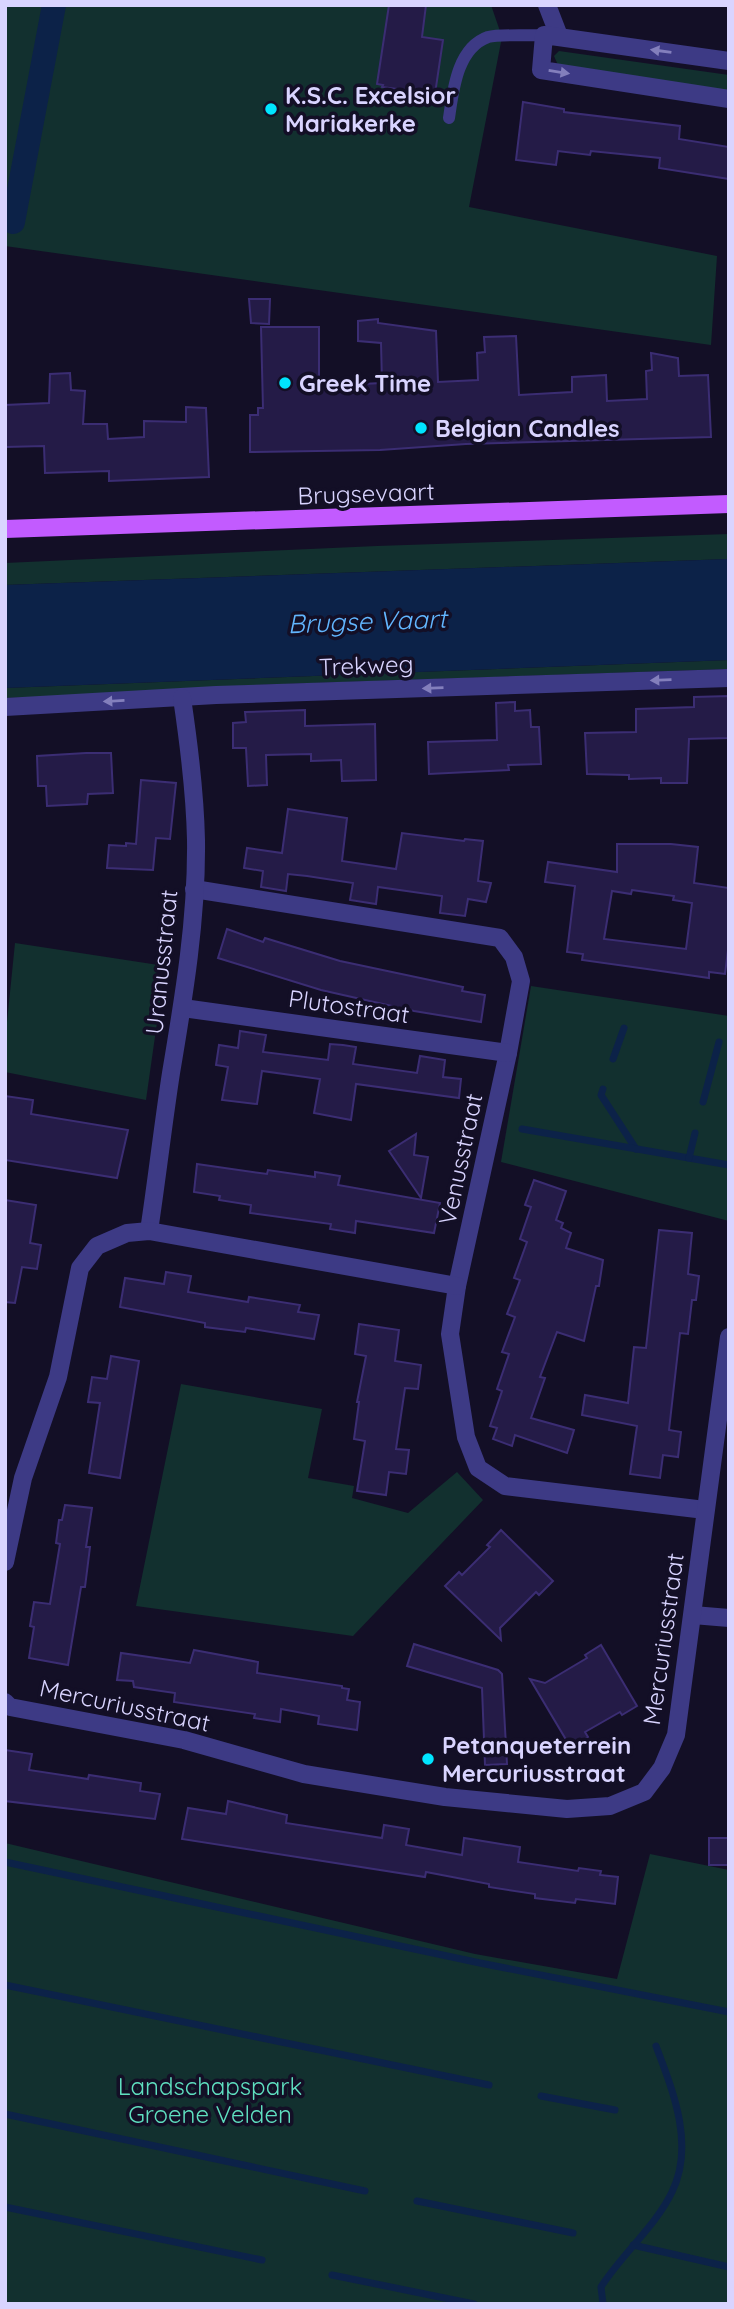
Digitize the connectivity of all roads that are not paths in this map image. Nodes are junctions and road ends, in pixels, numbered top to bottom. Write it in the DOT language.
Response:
graph roads {
  1 [pos="547,5"];
  2 [pos="552,36"];
  3 [pos="729,61"];
  4 [pos="729,99"];
  5 [pos="449,118"];
  6 [pos="729,504"];
  7 [pos="5,529"];
  8 [pos="729,678"];
  9 [pos="182,698"];
  10 [pos="5,707"];
  11 [pos="194,890"];
  12 [pos="183,1008"];
  13 [pos="508,1053"];
  14 [pos="149,1231"];
  15 [pos="457,1286"];
  16 [pos="729,1337"];
  17 [pos="705,1510"];
  18 [pos="5,1562"];
  19 [pos="693,1615"];
  20 [pos="729,1618"];
  21 [pos="5,1702"];
  1 -- 2 [label="street"];
  3 -- 2 [label="street, one-way"];
  2 -- 4 [label="street, one-way"];
  2 -- 5 [label="lane"];
  6 -- 7 [label="main road, Brugsevaart"];
  8 -- 9 [label="street, Trekweg, one-way"];
  9 -- 10 [label="street, Trekweg, one-way"];
  9 -- 11 [label="street, Uranusstraat"];
  11 -- 12 [label="street, Uranusstraat"];
  11 -- 13 [label="street, Venusstraat"];
  12 -- 13 [label="street, Plutostraat"];
  12 -- 14 [label="street, Uranusstraat"];
  13 -- 15 [label="street, Venusstraat"];
  14 -- 15 [label="street"];
  14 -- 18 [label="street"];
  15 -- 17 [label="street, Venusstraat"];
  16 -- 17 [label="street, Mercuriusstraat"];
  17 -- 19 [label="street, Mercuriusstraat"];
  19 -- 20 [label="street"];
  19 -- 21 [label="street, Mercuriusstraat"];
}
